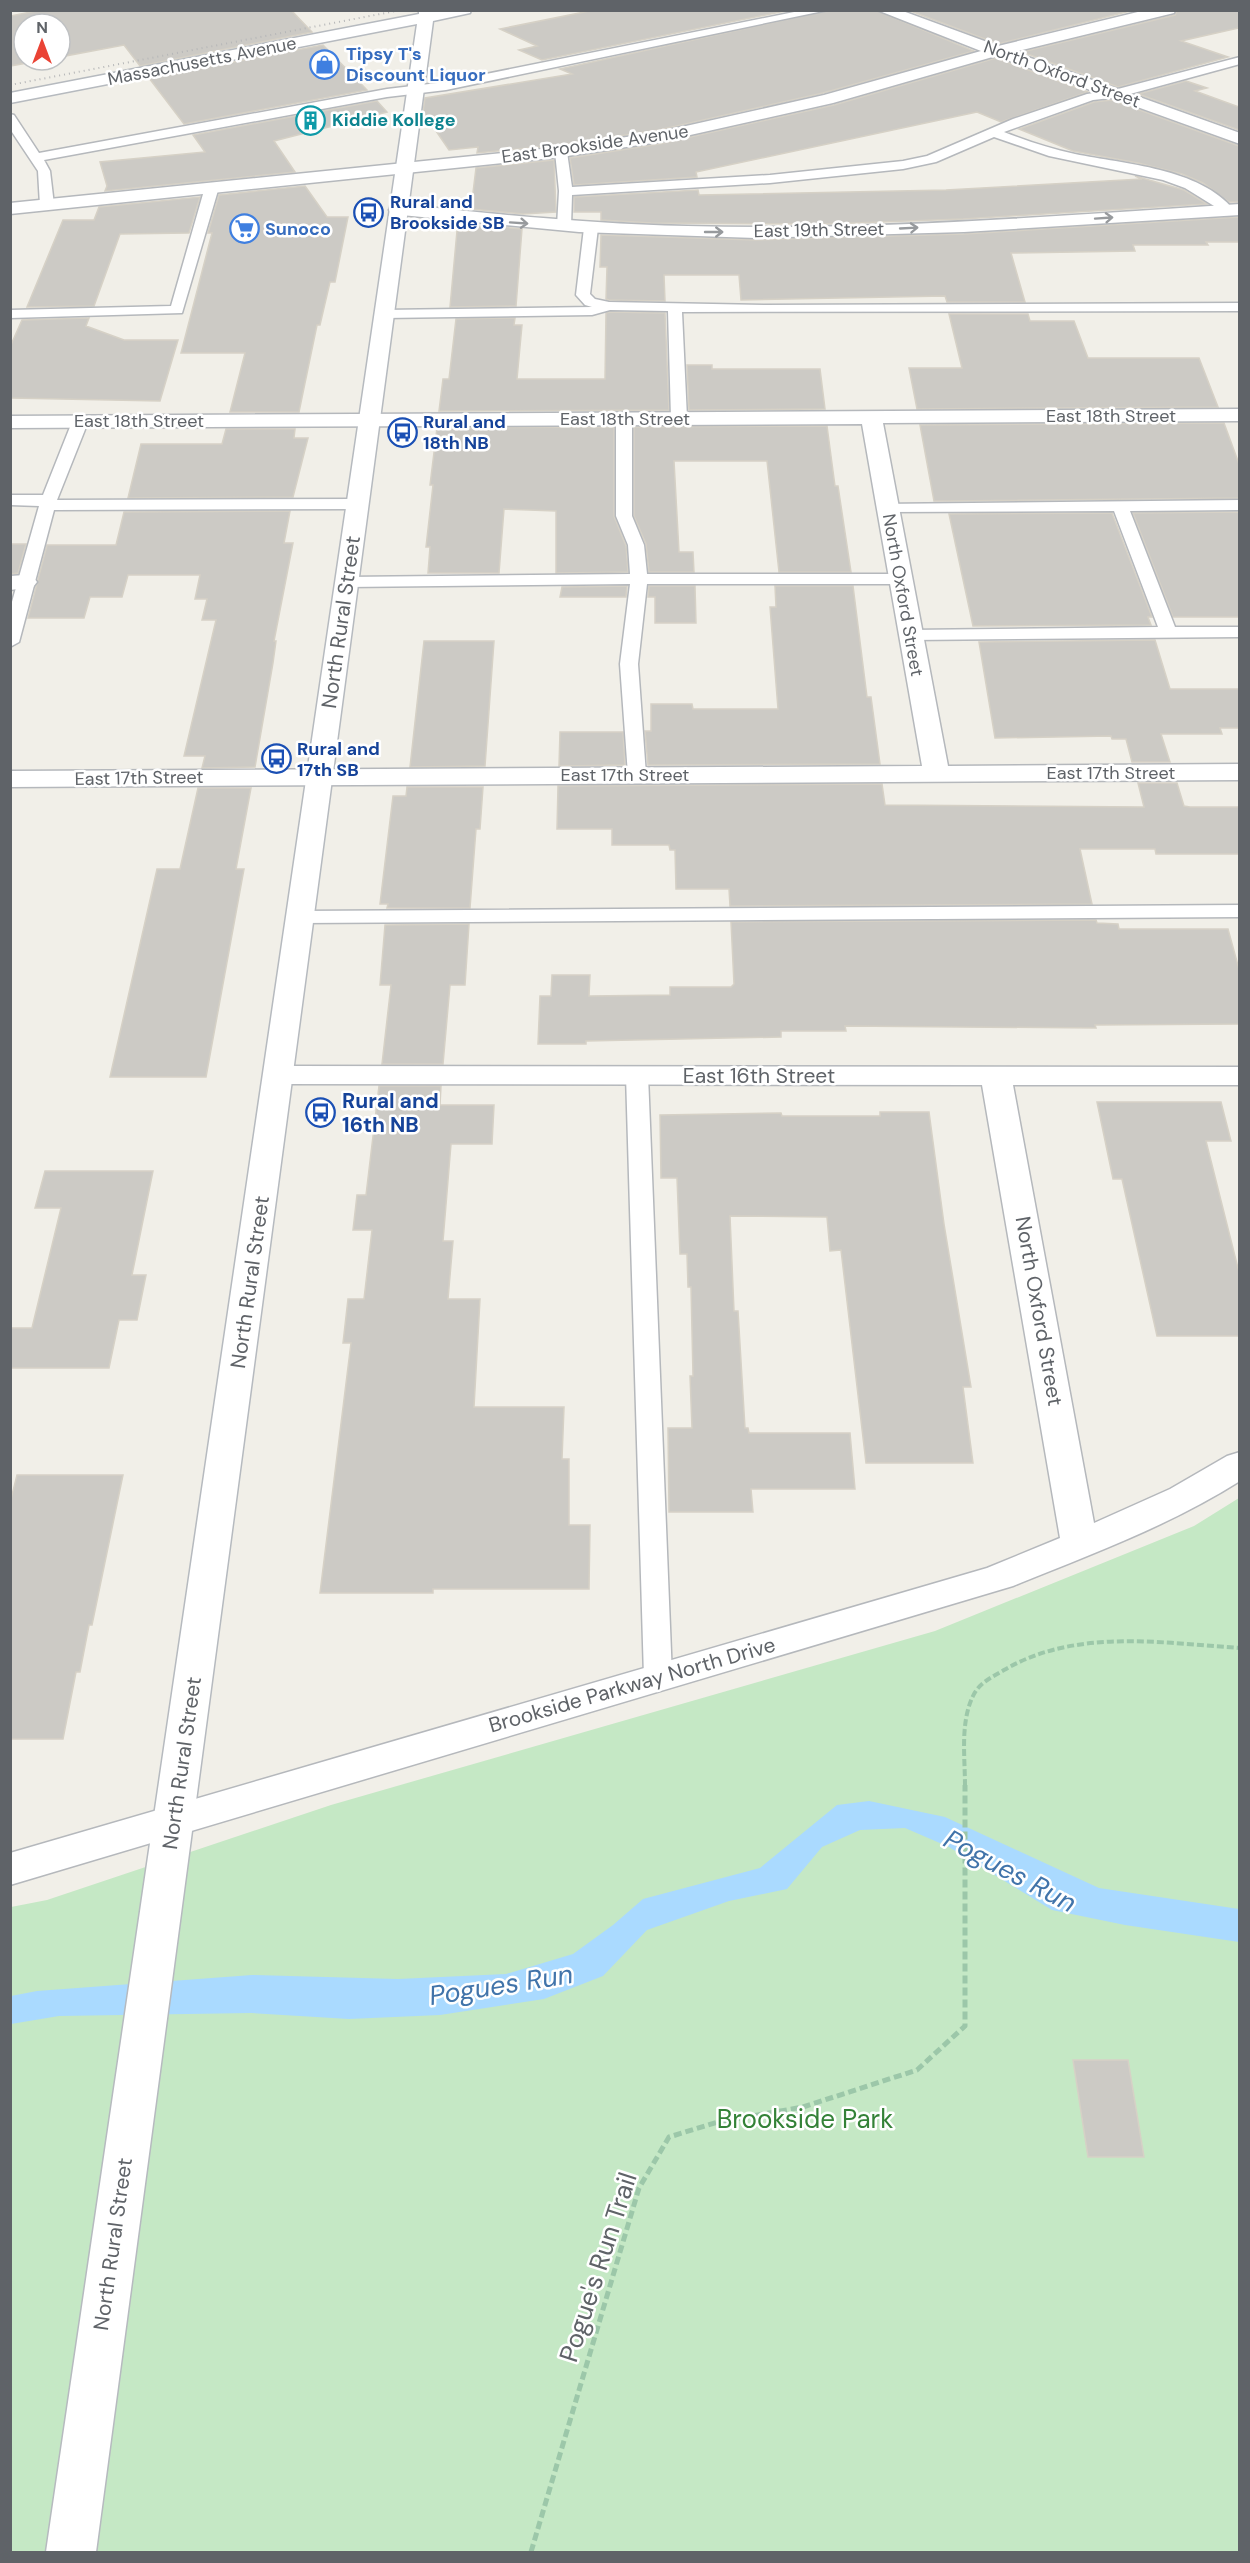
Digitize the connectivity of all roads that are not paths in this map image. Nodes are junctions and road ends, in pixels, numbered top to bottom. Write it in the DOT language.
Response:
graph roads {
  1 [pos="464,10"];
  2 [pos="823,10"];
  3 [pos="1168,10"];
  4 [pos="888,11"];
  5 [pos="426,14"];
  6 [pos="998,51"];
  7 [pos="1239,60"];
  8 [pos="415,92"];
  9 [pos="1115,94"];
  10 [pos="10,98"];
  11 [pos="10,118"];
  12 [pos="993,132"];
  13 [pos="1239,139"];
  14 [pos="561,152"];
  15 [pos="35,158"];
  16 [pos="404,167"];
  17 [pos="212,187"];
  18 [pos="566,191"];
  19 [pos="47,205"];
  20 [pos="10,209"];
  21 [pos="1233,209"];
  22 [pos="398,210"];
  23 [pos="564,226"];
  24 [pos="591,228"];
  25 [pos="609,306"];
  26 [pos="1239,307"];
  27 [pos="675,308"];
  28 [pos="10,314"];
  29 [pos="384,314"];
  30 [pos="1239,415"];
  31 [pos="871,417"];
  32 [pos="679,418"];
  33 [pos="624,419"];
  34 [pos="369,420"];
  35 [pos="10,422"];
  36 [pos="80,422"];
  37 [pos="10,500"];
  38 [pos="48,502"];
  39 [pos="358,504"];
  40 [pos="1239,505"];
  41 [pos="1120,506"];
  42 [pos="887,507"];
  43 [pos="639,579"];
  44 [pos="901,579"];
  45 [pos="18,582"];
  46 [pos="347,582"];
  47 [pos="1168,632"];
  48 [pos="1239,632"];
  49 [pos="911,635"];
  50 [pos="10,642"];
  51 [pos="1239,772"];
  52 [pos="936,773"];
  53 [pos="637,775"];
  54 [pos="320,776"];
  55 [pos="10,779"];
  56 [pos="1239,911"];
  57 [pos="301,917"];
  58 [pos="279,1076"];
  59 [pos="637,1076"];
  60 [pos="996,1076"];
  61 [pos="1239,1076"];
  62 [pos="1239,1464"];
  63 [pos="1080,1546"];
  64 [pos="658,1677"];
  65 [pos="174,1821"];
  66 [pos="10,1869"];
  67 [pos="71,2553"];
  1 -- 5 [label="street, Massachusetts Avenue"];
  2 -- 8 [label="lane"];
  3 -- 6 [label="street, East Brookside Avenue"];
  4 -- 6 [label="street, North Oxford Street"];
  5 -- 8 [label="street, North Rural Street"];
  5 -- 10 [label="street, Massachusetts Avenue"];
  6 -- 9 [label="street, North Oxford Street"];
  6 -- 14 [label="street, East Brookside Avenue"];
  7 -- 9 [label="lane"];
  8 -- 15 [label="lane"];
  8 -- 16 [label="street, North Rural Street"];
  9 -- 12 [label="lane"];
  9 -- 13 [label="street, North Oxford Street"];
  11 -- 15 [label="lane"];
  12 -- 18 [label="lane"];
  12 -- 21 [label="lane"];
  14 -- 16 [label="street, East Brookside Avenue"];
  14 -- 18 [label="lane"];
  15 -- 19 [label="lane"];
  16 -- 17 [label="street, East Brookside Avenue"];
  16 -- 22 [label="street, North Rural Street"];
  17 -- 19 [label="street, East Brookside Avenue"];
  17 -- 28 [label="lane"];
  18 -- 23 [label="lane"];
  19 -- 20 [label="street, East Brookside Avenue"];
  24 -- 21 [label="street, East 19th Street, one-way"];
  22 -- 23 [label="street, East 19th Street, one-way"];
  22 -- 29 [label="street, North Rural Street"];
  23 -- 24 [label="street, East 19th Street"];
  24 -- 25 [label="lane"];
  25 -- 27 [label="lane"];
  25 -- 29 [label="lane"];
  26 -- 27 [label="lane"];
  27 -- 32 [label="lane"];
  29 -- 34 [label="street, North Rural Street"];
  30 -- 31 [label="street, East 18th Street"];
  31 -- 32 [label="street, East 18th Street"];
  31 -- 42 [label="street, North Oxford Street"];
  32 -- 33 [label="street, East 18th Street"];
  33 -- 34 [label="street, East 18th Street"];
  33 -- 43 [label="lane"];
  34 -- 36 [label="street, East 18th Street"];
  34 -- 39 [label="street, North Rural Street"];
  35 -- 36 [label="street, East 18th Street"];
  36 -- 38 [label="lane"];
  37 -- 38 [label="lane"];
  38 -- 39 [label="lane"];
  38 -- 45 [label="lane"];
  39 -- 46 [label="street, North Rural Street"];
  40 -- 41 [label="lane"];
  41 -- 42 [label="lane"];
  41 -- 47 [label="lane"];
  42 -- 44 [label="street, North Oxford Street"];
  43 -- 44 [label="lane"];
  43 -- 46 [label="lane"];
  43 -- 53 [label="lane"];
  44 -- 49 [label="street, North Oxford Street"];
  45 -- 50 [label="lane"];
  46 -- 54 [label="street, North Rural Street"];
  47 -- 48 [label="lane"];
  47 -- 49 [label="lane"];
  49 -- 52 [label="street, North Oxford Street"];
  51 -- 52 [label="street, East 17th Street"];
  52 -- 53 [label="street, East 17th Street"];
  53 -- 54 [label="street, East 17th Street"];
  54 -- 55 [label="street, East 17th Street"];
  54 -- 57 [label="street, North Rural Street"];
  56 -- 57 [label="lane"];
  57 -- 58 [label="street, North Rural Street"];
  58 -- 59 [label="street, East 16th Street"];
  58 -- 65 [label="street, North Rural Street"];
  59 -- 60 [label="street, East 16th Street"];
  59 -- 64 [label="lane"];
  60 -- 61 [label="street, East 16th Street"];
  60 -- 63 [label="street, North Oxford Street"];
  62 -- 63 [label="street, Brookside Parkway North Drive"];
  63 -- 64 [label="street, Brookside Parkway North Drive"];
  64 -- 65 [label="street, Brookside Parkway North Drive"];
  65 -- 66 [label="street, Brookside Parkway North Drive"];
  65 -- 67 [label="street, North Rural Street"];
}
